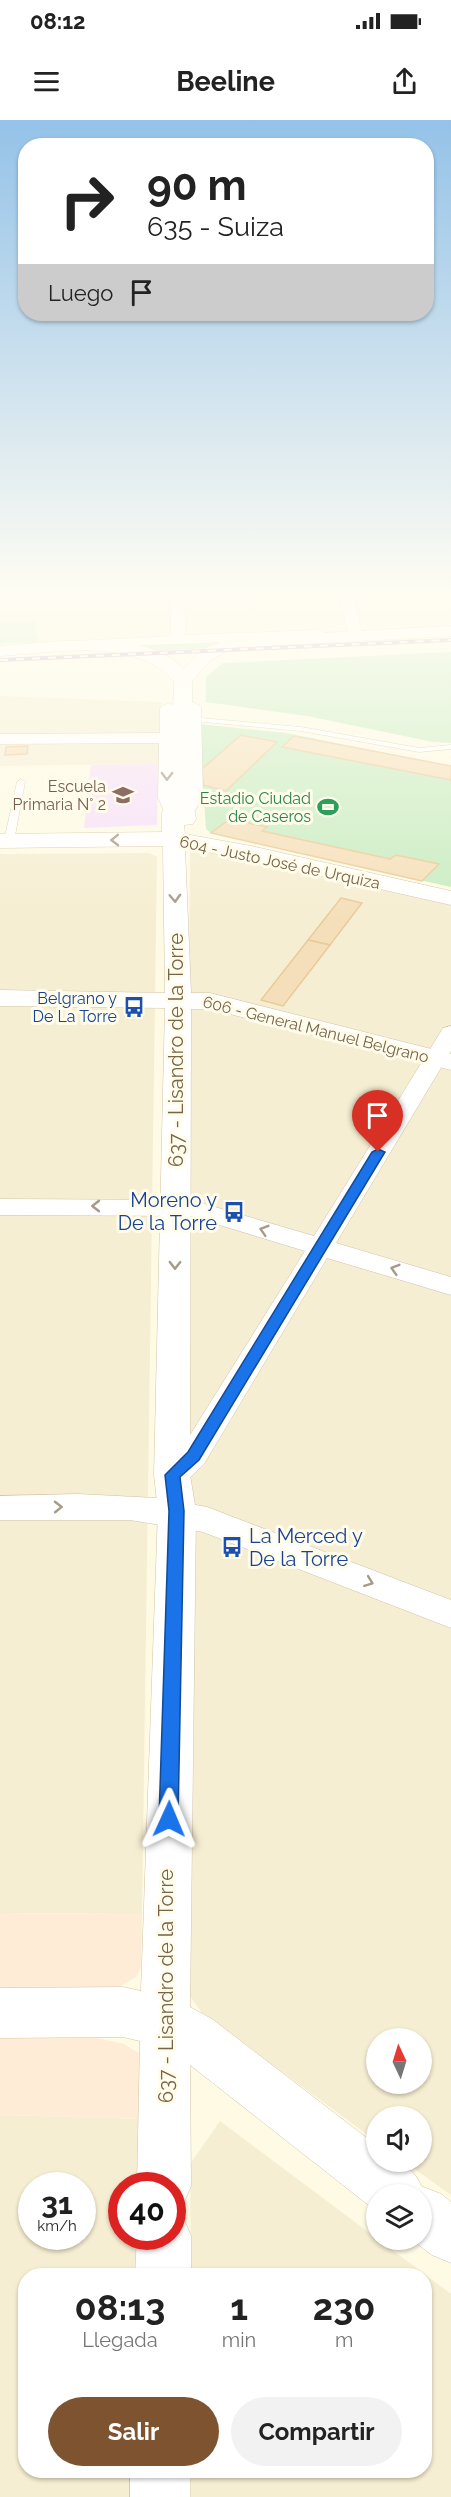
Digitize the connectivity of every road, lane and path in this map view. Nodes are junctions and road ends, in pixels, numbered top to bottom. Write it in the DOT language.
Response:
graph roads {
  1 [pos="182,702"];
  2 [pos="168,708"];
  3 [pos="193,713"];
  4 [pos="167,738"];
  5 [pos="0,739"];
  6 [pos="451,747"];
  7 [pos="21,782"];
  8 [pos="179,808"];
  9 [pos="173,839"];
  10 [pos="5,841"];
  11 [pos="251,853"];
  12 [pos="451,898"];
  13 [pos="0,998"];
  14 [pos="178,998"];
  15 [pos="451,1033"];
  16 [pos="444,1060"];
  17 [pos="176,1206"];
  18 [pos="0,1207"];
  19 [pos="320,1247"];
  20 [pos="451,1286"];
  21 [pos="175,1493"];
  22 [pos="0,1508"];
  23 [pos="451,1614"];
  24 [pos="0,2013"];
  25 [pos="166,2022"];
  26 [pos="164,2172"];
  27 [pos="385,2184"];
  28 [pos="432,2221"];
  29 [pos="451,2236"];
  30 [pos="164,2250"];
  31 [pos="163,2268"];
  32 [pos="160,2478"];
  33 [pos="160,2497"];
  1 -- 8 [label="street"];
  2 -- 4 [label="street, 637 - Lisandro de la Torre"];
  3 -- 6 [label="lane"];
  3 -- 8 [label="street, 637 - Lisandro de la Torre"];
  4 -- 5 [label="street"];
  4 -- 8 [label="street, 637 - Lisandro de la Torre, one-way"];
  7 -- 10 [label="lane"];
  8 -- 9 [label="street, 637 - Lisandro de la Torre"];
  8 -- 11 [label="street"];
  9 -- 10 [label="street, 604 - Justo José de Urquiza, one-way"];
  9 -- 11 [label="street, 604 - Justo José de Urquiza"];
  9 -- 14 [label="street, 637 - Lisandro de la Torre, one-way"];
  11 -- 12 [label="street, 604 - Justo José de Urquiza"];
  13 -- 14 [label="street, 606 - General Manuel Belgrano"];
  14 -- 16 [label="street, 606 - General Manuel Belgrano"];
  14 -- 17 [label="street, 637 - Lisandro de la Torre"];
  15 -- 16 [label="street"];
  16 -- 19 [label="street"];
  17 -- 18 [label="street, one-way"];
  19 -- 17 [label="street, one-way"];
  17 -- 21 [label="street, 637 - Lisandro de la Torre, one-way"];
  20 -- 19 [label="street, one-way"];
  19 -- 21 [label="street"];
  22 -- 21 [label="street, one-way"];
  21 -- 23 [label="street, one-way"];
  21 -- 25 [label="street, 637 - Lisandro de la Torre"];
  24 -- 25 [label="street"];
  25 -- 26 [label="street, 637 - Lisandro de la Torre"];
  25 -- 27 [label="street"];
  28 -- 29 [label="street"];
  30 -- 31 [label="street"];
  32 -- 33 [label="street"];
}
